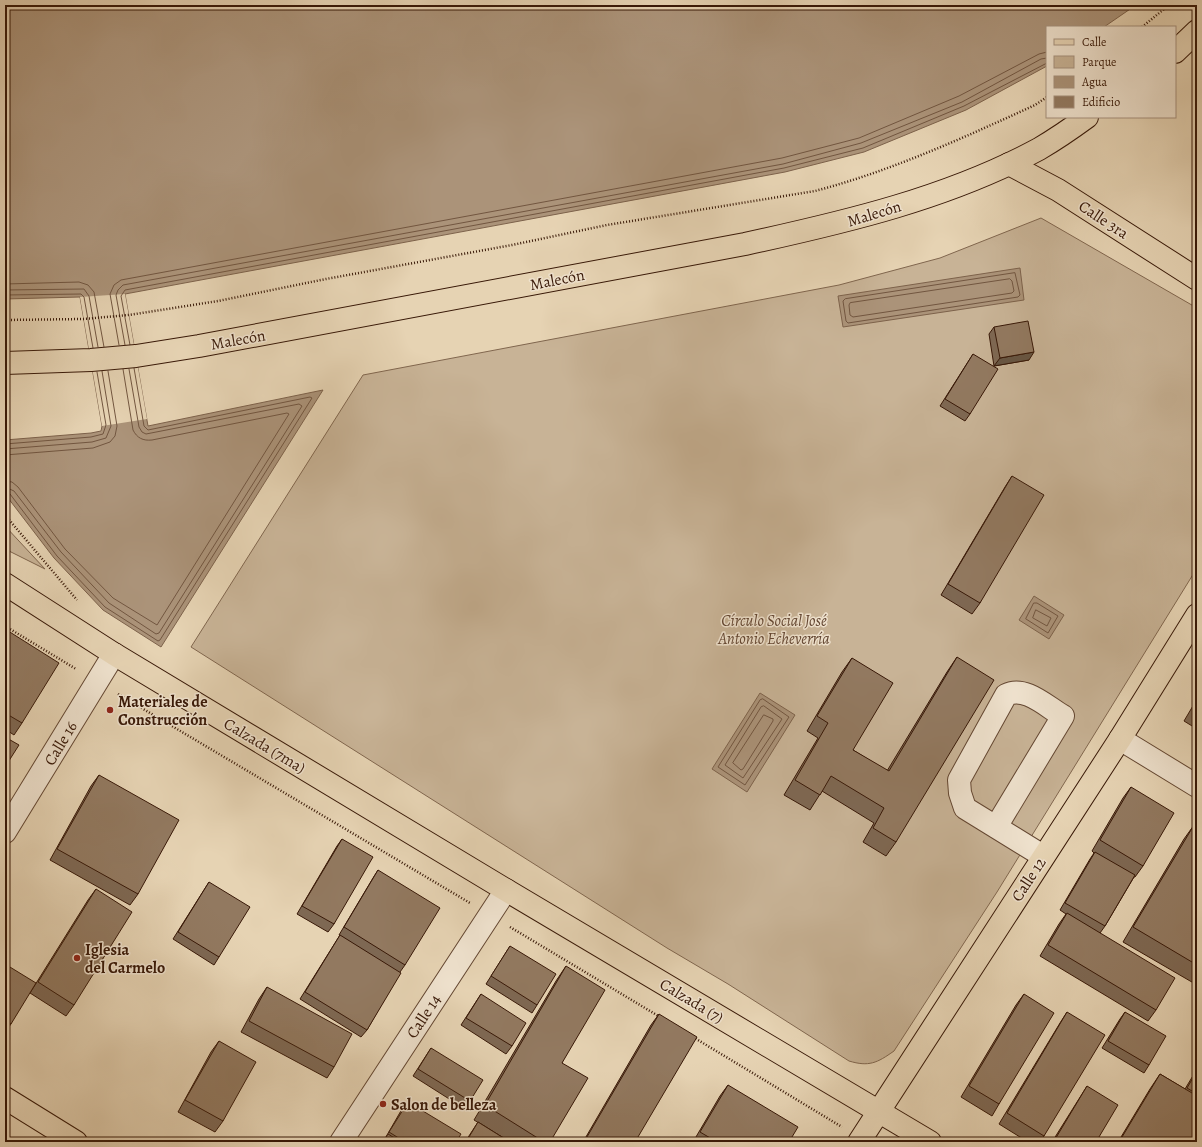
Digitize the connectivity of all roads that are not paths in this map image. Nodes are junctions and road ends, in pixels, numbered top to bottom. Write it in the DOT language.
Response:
graph roads {
  1 [pos="1197,31"];
  2 [pos="1176,51"];
  3 [pos="1085,118"];
  4 [pos="1009,164"];
  5 [pos="1197,278"];
  6 [pos="5,350"];
  7 [pos="64,362"];
  8 [pos="5,363"];
  9 [pos="5,584"];
  10 [pos="1197,616"];
  11 [pos="114,654"];
  12 [pos="1120,739"];
  13 [pos="1197,786"];
  14 [pos="996,826"];
  15 [pos="5,832"];
  16 [pos="1043,856"];
  17 [pos="506,890"];
  18 [pos="5,1098"];
  19 [pos="878,1110"];
  20 [pos="860,1140"];
  21 [pos="76,1142"];
  22 [pos="341,1142"];
  23 [pos="930,1142"];
  1 -- 2 [label="main road"];
  3 -- 4 [label="main road, Malecón"];
  4 -- 5 [label="main road, Calle 3ra"];
  4 -- 7 [label="main road, Malecón"];
  6 -- 7 [label="main road"];
  7 -- 8 [label="main road, Malecón"];
  9 -- 11 [label="main road, Calzada (7ma)"];
  10 -- 12 [label="main road, Calle 12"];
  11 -- 15 [label="street, Calle 16"];
  11 -- 17 [label="main road, Calzada (7ma)"];
  12 -- 13 [label="street"];
  12 -- 16 [label="main road, Calle 12"];
  14 -- 14 [label="street"];
  14 -- 16 [label="street"];
  16 -- 19 [label="main road, Calle 12"];
  17 -- 19 [label="main road, Calzada (7)"];
  17 -- 22 [label="street, Calle 14"];
  18 -- 21 [label="main road"];
  19 -- 20 [label="main road, Calle 12"];
  19 -- 23 [label="main road"];
}
